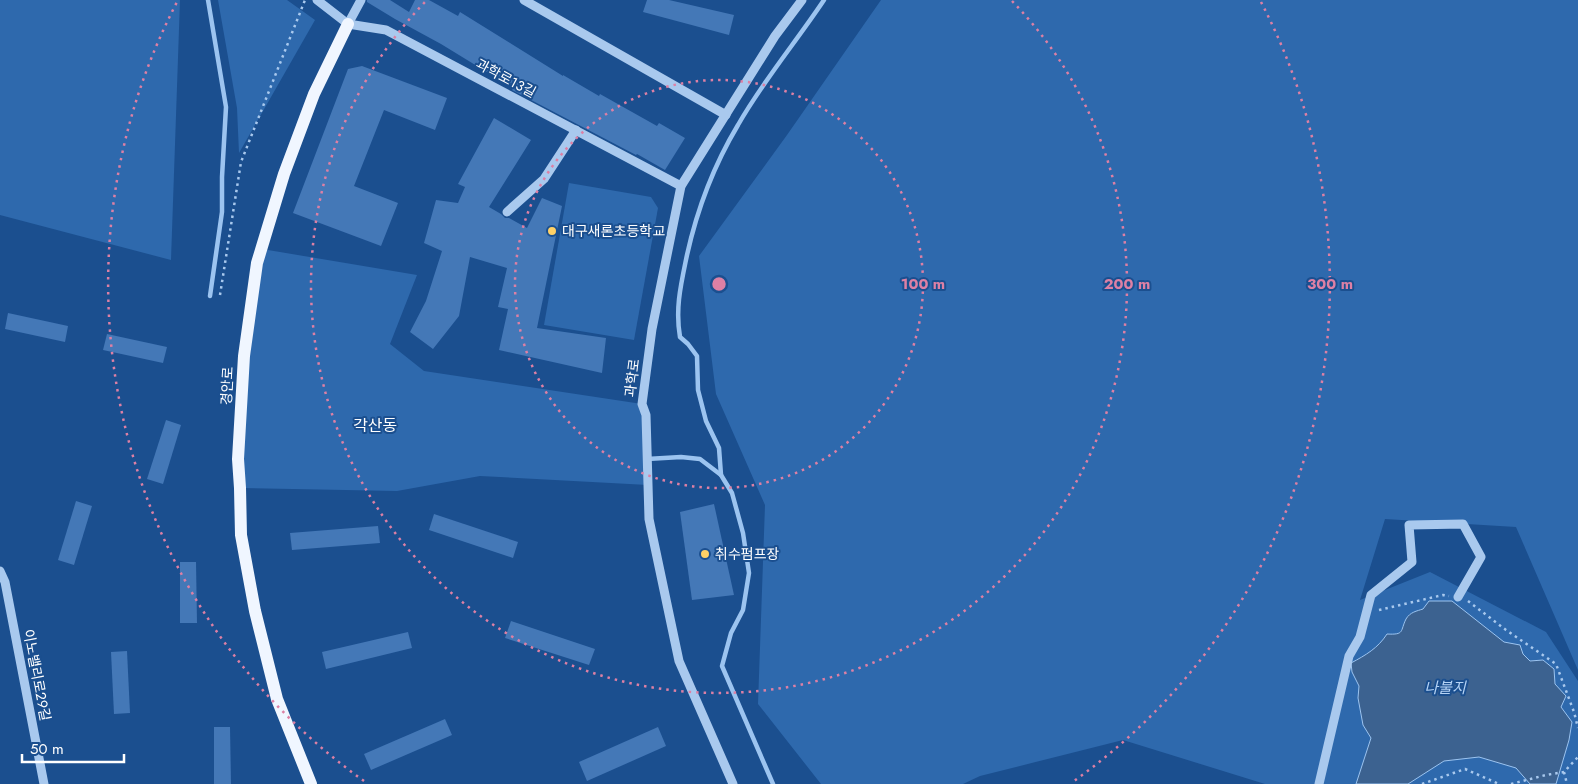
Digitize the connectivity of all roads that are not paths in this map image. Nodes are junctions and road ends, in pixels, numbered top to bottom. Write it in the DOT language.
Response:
graph roads {
  1 [pos="317,0"];
  2 [pos="361,0"];
  3 [pos="524,0"];
  4 [pos="802,0"];
  5 [pos="348,24"];
  6 [pos="726,115"];
  7 [pos="576,130"];
  8 [pos="681,186"];
  9 [pos="507,212"];
  10 [pos="0,572"];
  11 [pos="1458,597"];
  12 [pos="44,784"];
  13 [pos="311,784"];
  14 [pos="733,784"];
  15 [pos="1319,784"];
  1 -- 5 [label="street, 과학로13길"];
  2 -- 5 [label="street, 경안로"];
  3 -- 6 [label="street"];
  4 -- 6 [label="street, 과학로"];
  5 -- 7 [label="street, 과학로13길"];
  5 -- 13 [label="main road, 경안로"];
  6 -- 8 [label="street, 과학로"];
  7 -- 8 [label="street, 과학로13길"];
  7 -- 9 [label="street"];
  8 -- 14 [label="street, 과학로"];
  10 -- 12 [label="street, 이노밸리로29길"];
  11 -- 15 [label="street"];
}
